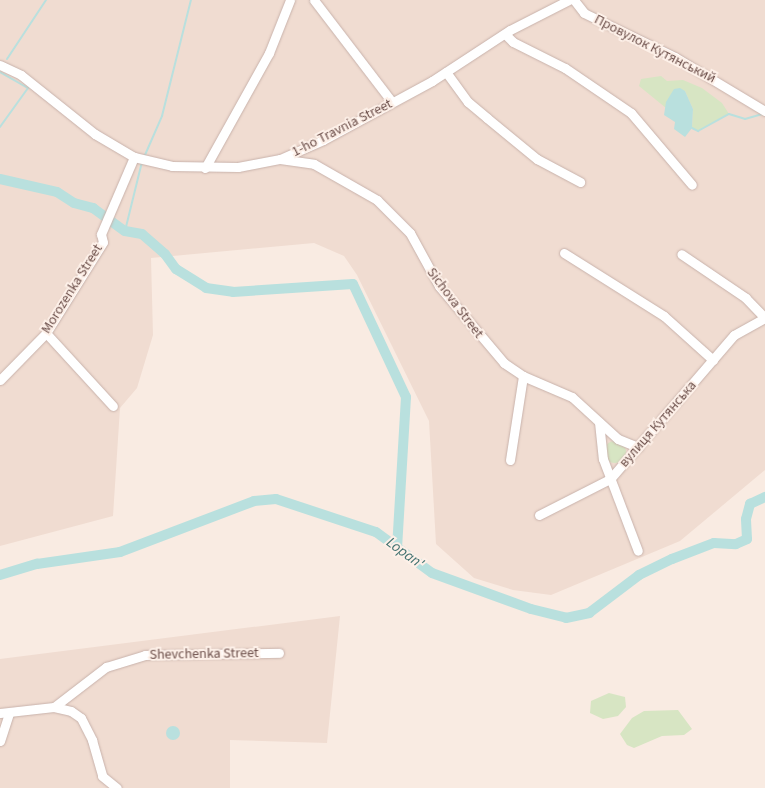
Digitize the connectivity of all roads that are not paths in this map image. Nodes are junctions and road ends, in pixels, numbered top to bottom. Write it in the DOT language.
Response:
graph roads {
  1 [pos="290,0"];
  2 [pos="314,0"];
  3 [pos="569,0"];
  4 [pos="574,0"];
  5 [pos="504,34"];
  6 [pos="0,65"];
  7 [pos="446,72"];
  8 [pos="392,102"];
  9 [pos="765,111"];
  10 [pos="319,142"];
  11 [pos="134,157"];
  12 [pos="280,159"];
  13 [pos="314,164"];
  14 [pos="205,168"];
  15 [pos="580,182"];
  16 [pos="692,185"];
  17 [pos="564,253"];
  18 [pos="681,254"];
  19 [pos="765,318"];
  20 [pos="46,333"];
  21 [pos="713,360"];
  22 [pos="523,376"];
  23 [pos="0,380"];
  24 [pos="113,406"];
  25 [pos="600,422"];
  26 [pos="638,447"];
  27 [pos="510,460"];
  28 [pos="610,479"];
  29 [pos="539,515"];
  30 [pos="638,551"];
  31 [pos="279,653"];
  32 [pos="54,707"];
  33 [pos="4,713"];
  34 [pos="0,741"];
  35 [pos="117,788"];
  1 -- 14 [label="street"];
  2 -- 8 [label="street"];
  3 -- 5 [label="street, 1-ho Travnia Street"];
  4 -- 9 [label="street, Провулок Кутянський"];
  5 -- 7 [label="street, 1-ho Travnia Street"];
  5 -- 16 [label="street"];
  6 -- 11 [label="street, 1-ho Travnia Street"];
  7 -- 8 [label="street, 1-ho Travnia Street"];
  7 -- 15 [label="street"];
  8 -- 10 [label="street, 1-ho Travnia Street"];
  10 -- 12 [label="street, 1-ho Travnia Street"];
  10 -- 13 [label="street"];
  11 -- 14 [label="street, 1-ho Travnia Street"];
  11 -- 20 [label="street, Morozenka Street"];
  12 -- 13 [label="street, Sichova Street"];
  12 -- 14 [label="street, 1-ho Travnia Street"];
  13 -- 22 [label="street, Sichova Street"];
  17 -- 21 [label="street"];
  18 -- 19 [label="street"];
  19 -- 21 [label="street, вулиця Кутянська"];
  20 -- 23 [label="street, Morozenka Street"];
  20 -- 24 [label="street"];
  21 -- 26 [label="street, вулиця Кутянська"];
  22 -- 25 [label="street, Sichova Street"];
  22 -- 27 [label="street"];
  25 -- 26 [label="street, Sichova Street"];
  25 -- 28 [label="street"];
  26 -- 28 [label="street, вулиця Кутянська"];
  28 -- 29 [label="street, вулиця Кутянська"];
  28 -- 30 [label="street"];
  31 -- 32 [label="street, Shevchenka Street"];
  32 -- 33 [label="street, Shevchenka Street"];
  32 -- 35 [label="street, Shevchenka Street"];
  33 -- 34 [label="street, Shevchenka Street"];
}
